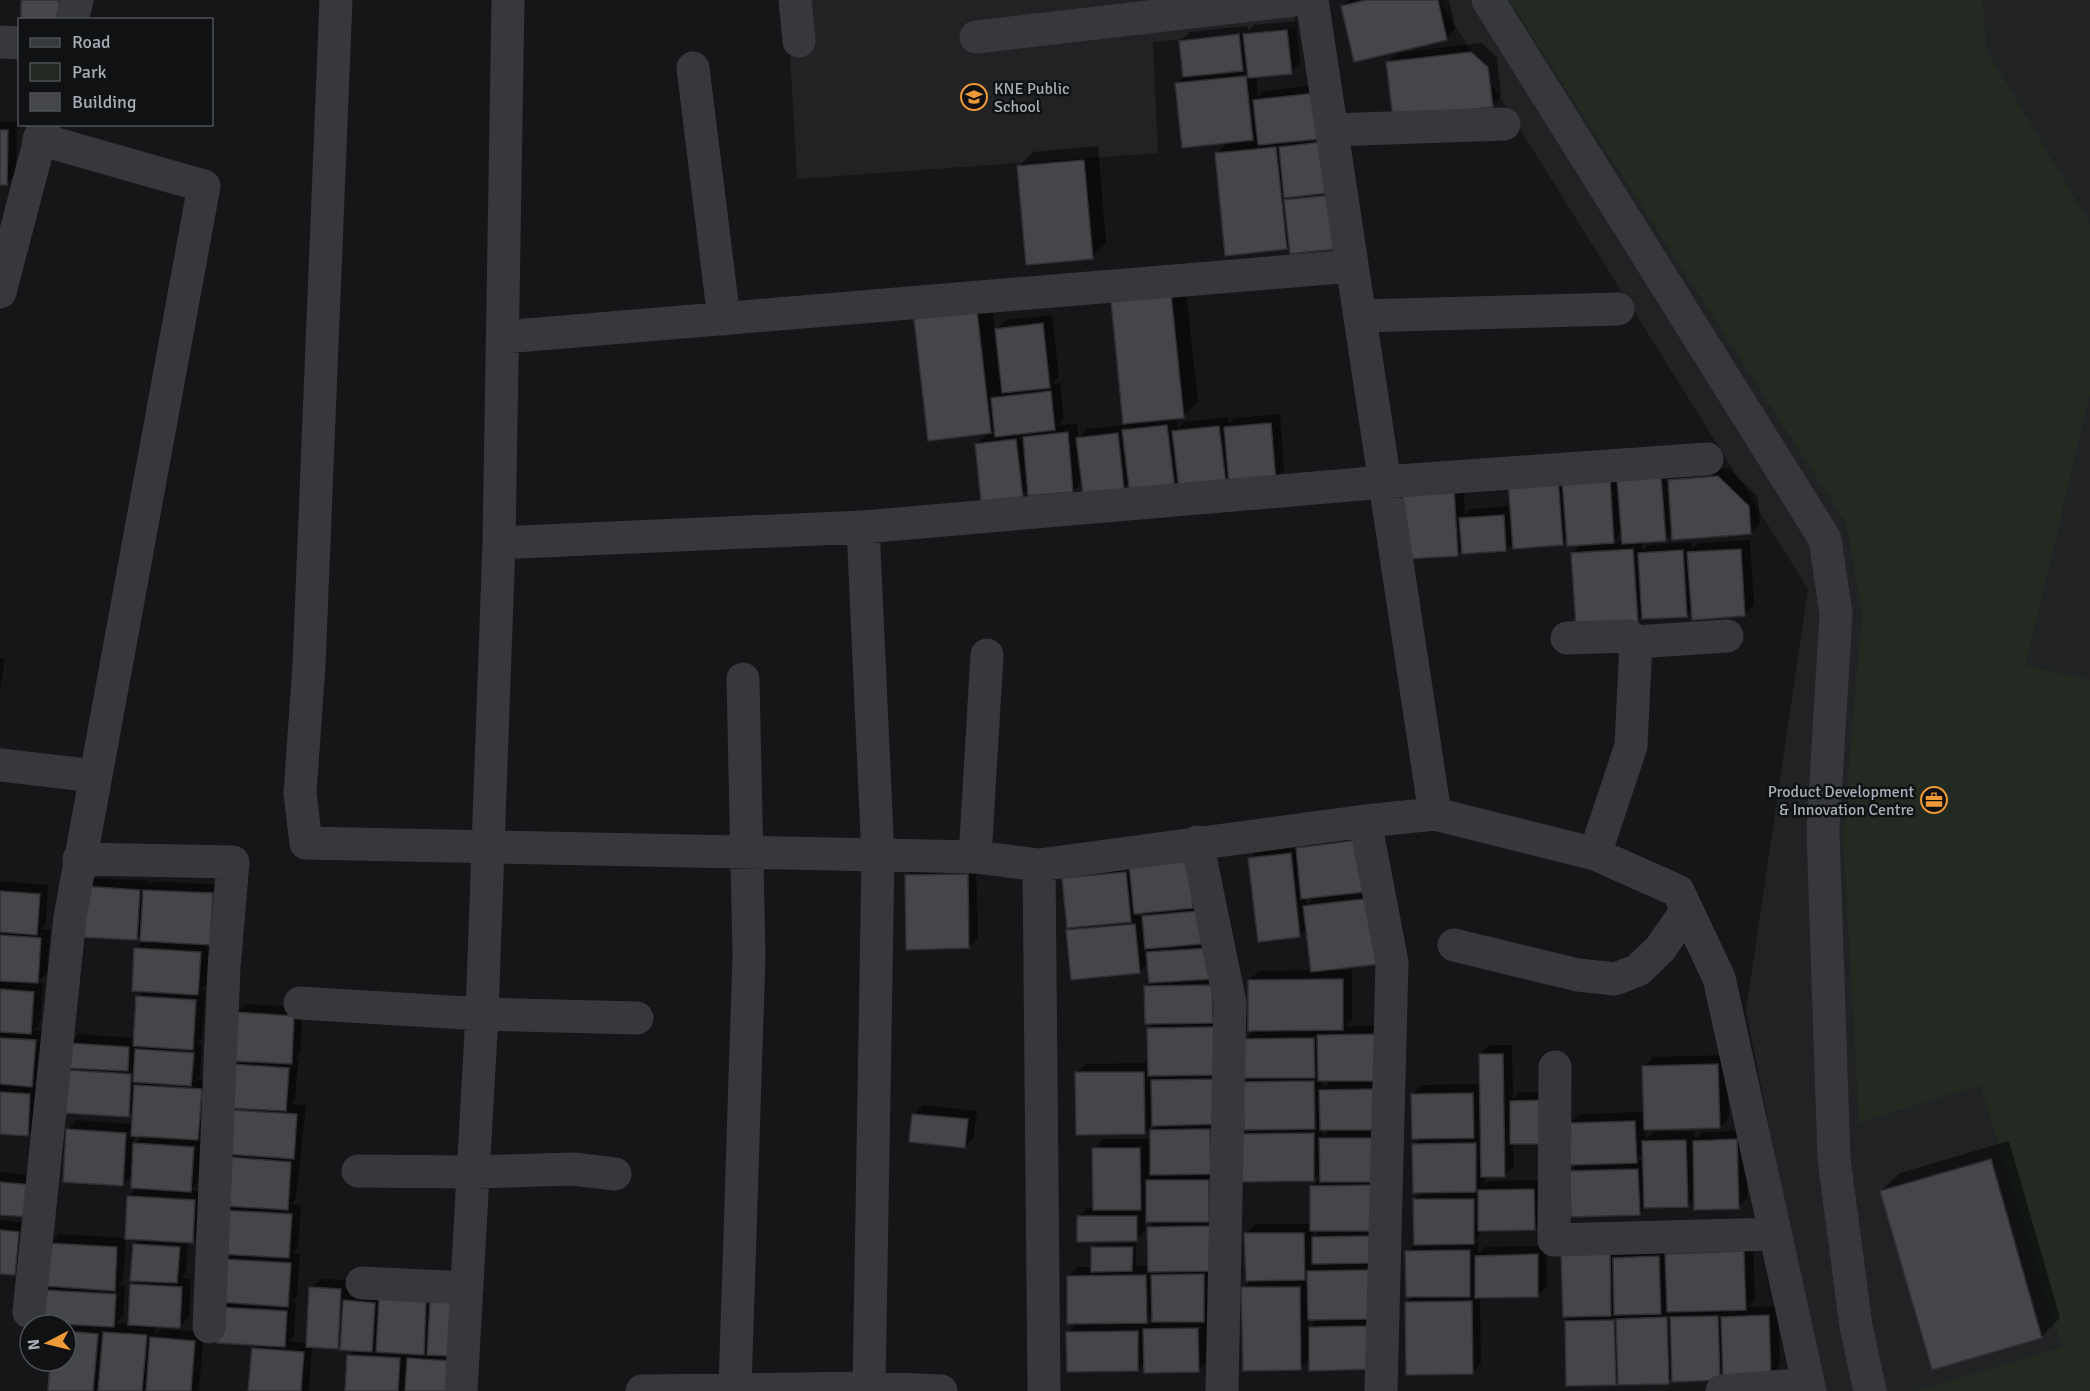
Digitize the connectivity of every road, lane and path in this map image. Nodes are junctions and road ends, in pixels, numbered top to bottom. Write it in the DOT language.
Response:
graph roads {
  1 [pos="76,0"];
  2 [pos="336,0"];
  3 [pos="508,0"];
  4 [pos="795,0"];
  5 [pos="1294,0"];
  6 [pos="1312,0"];
  7 [pos="1488,0"];
  8 [pos="72,18"];
  9 [pos="976,37"];
  10 [pos="799,41"];
  11 [pos="0,42"];
  12 [pos="18,43"];
  13 [pos="693,68"];
  14 [pos="1504,124"];
  15 [pos="1332,130"];
  16 [pos="42,132"];
  17 [pos="13,197"];
  18 [pos="1352,266"];
  19 [pos="0,292"];
  20 [pos="1618,309"];
  21 [pos="1360,316"];
  22 [pos="724,319"];
  23 [pos="503,337"];
  24 [pos="1707,459"];
  25 [pos="1384,482"];
  26 [pos="863,526"];
  27 [pos="499,543"];
  28 [pos="1727,636"];
  29 [pos="1567,638"];
  30 [pos="1636,642"];
  31 [pos="987,656"];
  32 [pos="743,679"];
  33 [pos="0,765"];
  34 [pos="95,776"];
  35 [pos="1435,814"];
  36 [pos="1365,821"];
  37 [pos="1197,842"];
  38 [pos="488,849"];
  39 [pos="1595,854"];
  40 [pos="748,855"];
  41 [pos="878,857"];
  42 [pos="975,857"];
  43 [pos="79,859"];
  44 [pos="1039,865"];
  45 [pos="1687,910"];
  46 [pos="1454,945"];
  47 [pos="300,1003"];
  48 [pos="482,1014"];
  49 [pos="637,1018"];
  50 [pos="1555,1067"];
  51 [pos="358,1171"];
  52 [pos="473,1173"];
  53 [pos="615,1174"];
  54 [pos="1775,1234"];
  55 [pos="362,1283"];
  56 [pos="467,1288"];
  57 [pos="28,1312"];
  58 [pos="209,1327"];
  59 [pos="1809,1387"];
  60 [pos="868,1388"];
  61 [pos="735,1389"];
  62 [pos="461,1391"];
  63 [pos="642,1391"];
  64 [pos="941,1391"];
  65 [pos="1044,1391"];
  66 [pos="1222,1391"];
  67 [pos="1381,1391"];
  68 [pos="1722,1391"];
  69 [pos="1870,1391"];
  1 -- 8 [label="street"];
  2 -- 38 [label="street"];
  3 -- 23 [label="street"];
  4 -- 10 [label="street"];
  5 -- 9 [label="street"];
  6 -- 15 [label="street"];
  7 -- 69 [label="street"];
  11 -- 12 [label="street"];
  13 -- 22 [label="street"];
  14 -- 15 [label="street"];
  15 -- 18 [label="street"];
  16 -- 17 [label="street"];
  16 -- 34 [label="street"];
  17 -- 19 [label="street"];
  18 -- 21 [label="street"];
  18 -- 22 [label="street"];
  20 -- 21 [label="street"];
  21 -- 25 [label="street"];
  22 -- 23 [label="street"];
  23 -- 27 [label="street"];
  24 -- 25 [label="street"];
  25 -- 26 [label="street"];
  25 -- 35 [label="street"];
  26 -- 27 [label="street"];
  26 -- 41 [label="street"];
  27 -- 38 [label="street"];
  28 -- 30 [label="street"];
  29 -- 30 [label="street"];
  30 -- 39 [label="street"];
  31 -- 42 [label="street"];
  32 -- 40 [label="street"];
  33 -- 34 [label="street"];
  34 -- 43 [label="street"];
  35 -- 36 [label="street"];
  35 -- 39 [label="street"];
  36 -- 37 [label="street"];
  36 -- 67 [label="street"];
  37 -- 44 [label="street"];
  37 -- 66 [label="street"];
  38 -- 40 [label="street"];
  38 -- 48 [label="street"];
  39 -- 45 [label="street"];
  40 -- 41 [label="street"];
  40 -- 61 [label="street"];
  41 -- 42 [label="street"];
  41 -- 60 [label="street"];
  42 -- 44 [label="street"];
  43 -- 57 [label="street"];
  43 -- 58 [label="street"];
  44 -- 65 [label="street"];
  45 -- 46 [label="street"];
  45 -- 54 [label="street"];
  47 -- 48 [label="street"];
  48 -- 49 [label="street"];
  48 -- 52 [label="street"];
  50 -- 54 [label="street"];
  51 -- 52 [label="street"];
  52 -- 53 [label="street"];
  52 -- 56 [label="street"];
  54 -- 59 [label="street"];
  55 -- 56 [label="street"];
  56 -- 62 [label="street"];
  59 -- 68 [label="street"];
  60 -- 61 [label="street"];
  60 -- 64 [label="street"];
  61 -- 63 [label="street"];
}
